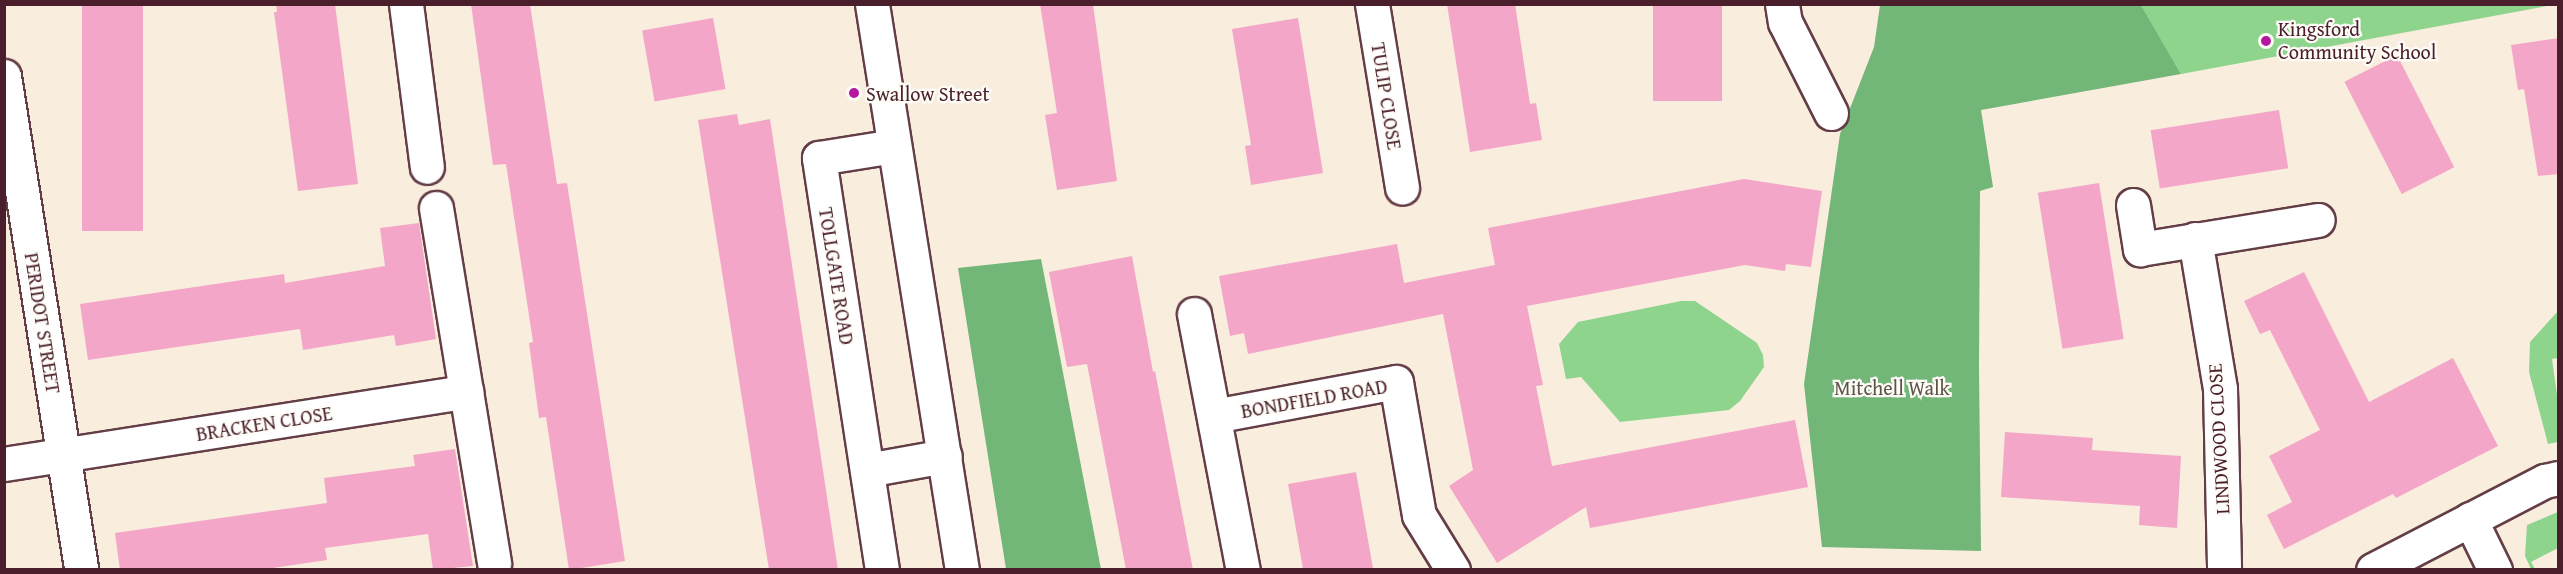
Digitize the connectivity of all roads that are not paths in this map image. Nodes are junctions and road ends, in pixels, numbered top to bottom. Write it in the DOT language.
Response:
graph roads {
  1 [pos="406,4"];
  2 [pos="872,4"];
  3 [pos="1372,4"];
  4 [pos="1782,4"];
  5 [pos="4,76"];
  6 [pos="1831,113"];
  7 [pos="894,146"];
  8 [pos="427,168"];
  9 [pos="1402,188"];
  10 [pos="2133,205"];
  11 [pos="436,208"];
  12 [pos="2318,220"];
  13 [pos="2195,238"];
  14 [pos="1194,314"];
  15 [pos="466,392"];
  16 [pos="1214,416"];
  17 [pos="63,454"];
  18 [pos="945,456"];
  19 [pos="4,464"];
  20 [pos="867,470"];
  21 [pos="2559,478"];
  22 [pos="2470,519"];
  23 [pos="494,563"];
  24 [pos="81,570"];
  25 [pos="882,570"];
  26 [pos="962,570"];
  27 [pos="1243,570"];
  28 [pos="1453,570"];
  29 [pos="2224,570"];
  30 [pos="2373,570"];
  31 [pos="2495,570"];
  1 -- 8 [label="street"];
  2 -- 7 [label="street"];
  3 -- 9 [label="street, TULIP CLOSE"];
  4 -- 6 [label="street"];
  5 -- 17 [label="street, PERIDOT STREET"];
  7 -- 18 [label="street"];
  7 -- 20 [label="street, TOLLGATE ROAD"];
  10 -- 13 [label="street"];
  11 -- 15 [label="street"];
  12 -- 13 [label="street"];
  13 -- 29 [label="street, LINDWOOD CLOSE"];
  14 -- 16 [label="street, BONDFIELD ROAD"];
  15 -- 17 [label="street, BRACKEN CLOSE"];
  15 -- 23 [label="street"];
  16 -- 27 [label="street, BONDFIELD ROAD"];
  16 -- 28 [label="street, BONDFIELD ROAD"];
  17 -- 19 [label="street, BRACKEN CLOSE"];
  17 -- 24 [label="street, PERIDOT STREET"];
  18 -- 20 [label="street"];
  18 -- 26 [label="street"];
  20 -- 25 [label="street, TOLLGATE ROAD"];
  21 -- 22 [label="street"];
  22 -- 30 [label="street"];
  22 -- 31 [label="street"];
}
